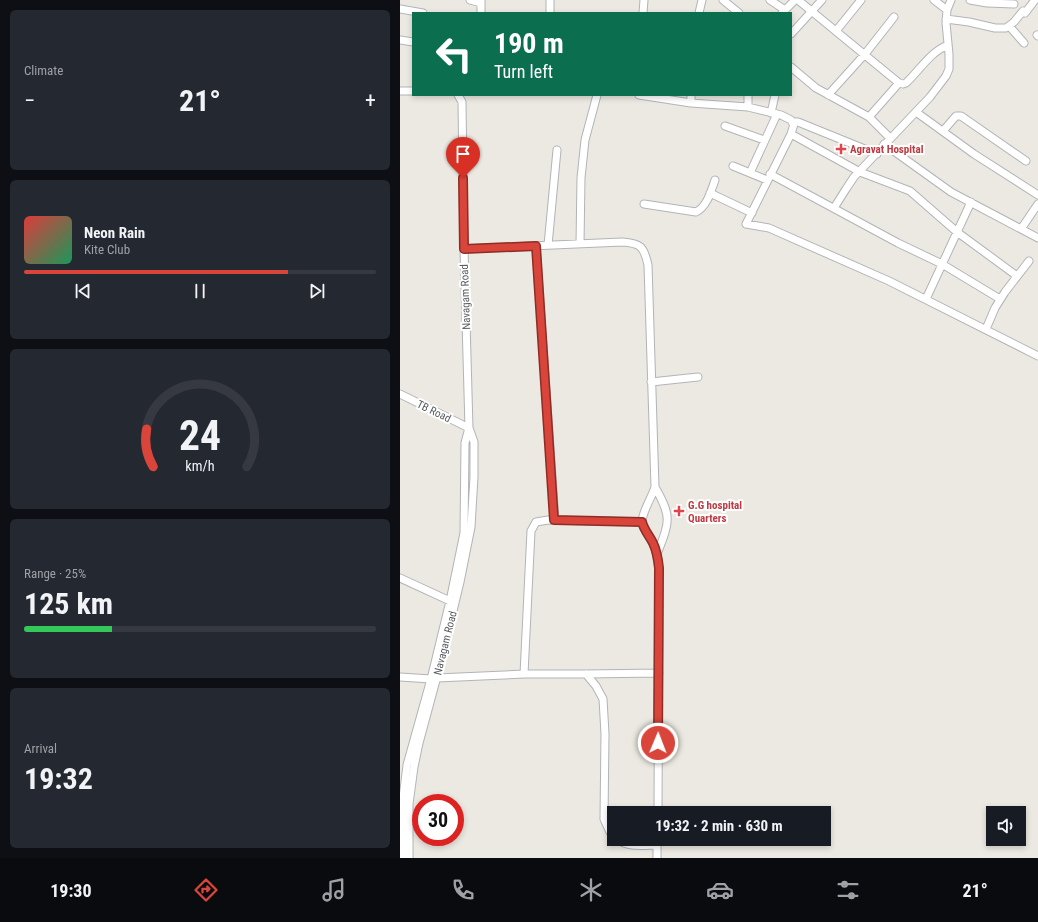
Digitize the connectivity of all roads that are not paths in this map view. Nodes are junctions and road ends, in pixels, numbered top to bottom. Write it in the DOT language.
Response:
graph roads {
  1 [pos="470,0"];
  2 [pos="550,0"];
  3 [pos="644,0"];
  4 [pos="702,0"];
  5 [pos="724,0"];
  6 [pos="770,0"];
  7 [pos="795,0"];
  8 [pos="798,0"];
  9 [pos="822,0"];
  10 [pos="861,0"];
  11 [pos="934,0"];
  12 [pos="951,0"];
  13 [pos="970,0"];
  14 [pos="1035,0"];
  15 [pos="481,2"];
  16 [pos="996,2"];
  17 [pos="1014,4"];
  18 [pos="400,9"];
  19 [pos="947,10"];
  20 [pos="813,11"];
  21 [pos="417,12"];
  22 [pos="550,12"];
  23 [pos="643,12"];
  24 [pos="699,12"];
  25 [pos="738,12"];
  26 [pos="783,12"];
  27 [pos="894,17"];
  28 [pos="946,19"];
  29 [pos="1010,27"];
  30 [pos="836,31"];
  31 [pos="792,33"];
  32 [pos="400,40"];
  33 [pos="412,42"];
  34 [pos="1024,43"];
  35 [pos="948,44"];
  36 [pos="865,54"];
  37 [pos="792,68"];
  38 [pos="898,83"];
  39 [pos="400,91"];
  40 [pos="412,91"];
  41 [pos="828,95"];
  42 [pos="460,96"];
  43 [pos="597,96"];
  44 [pos="646,96"];
  45 [pos="691,96"];
  46 [pos="748,96"];
  47 [pos="775,96"];
  48 [pos="691,103"];
  49 [pos="748,107"];
  50 [pos="916,112"];
  51 [pos="774,114"];
  52 [pos="869,117"];
  53 [pos="792,122"];
  54 [pos="724,126"];
  55 [pos="943,131"];
  56 [pos="791,134"];
  57 [pos="890,138"];
  58 [pos="764,140"];
  59 [pos="884,144"];
  60 [pos="557,150"];
  61 [pos="877,154"];
  62 [pos="1026,161"];
  63 [pos="733,166"];
  64 [pos="860,172"];
  65 [pos="750,173"];
  66 [pos="769,177"];
  67 [pos="715,180"];
  68 [pos="710,193"];
  69 [pos="1038,195"];
  70 [pos="971,202"];
  71 [pos="644,204"];
  72 [pos="1038,204"];
  73 [pos="834,208"];
  74 [pos="752,213"];
  75 [pos="1021,229"];
  76 [pos="957,232"];
  77 [pos="1038,238"];
  78 [pos="580,244"];
  79 [pos="548,245"];
  80 [pos="536,246"];
  81 [pos="464,249"];
  82 [pos="1029,261"];
  83 [pos="942,264"];
  84 [pos="1017,276"];
  85 [pos="926,299"];
  86 [pos="1000,299"];
  87 [pos="986,329"];
  88 [pos="1038,356"];
  89 [pos="698,377"];
  90 [pos="651,382"];
  91 [pos="400,394"];
  92 [pos="469,428"];
  93 [pos="654,487"];
  94 [pos="554,520"];
  95 [pos="642,522"];
  96 [pos="657,554"];
  97 [pos="400,578"];
  98 [pos="450,602"];
  99 [pos="659,672"];
  100 [pos="524,674"];
  101 [pos="586,674"];
  102 [pos="400,678"];
  103 [pos="434,679"];
  104 [pos="401,806"];
  105 [pos="658,806"];
  106 [pos="607,826"];
  107 [pos="657,846"];
  108 [pos="402,847"];
  109 [pos="403,858"];
  110 [pos="410,858"];
  111 [pos="657,858"];
  1 -- 15 [label="street"];
  2 -- 22 [label="street"];
  3 -- 23 [label="street"];
  4 -- 24 [label="street"];
  5 -- 25 [label="street"];
  6 -- 26 [label="street"];
  7 -- 26 [label="street"];
  8 -- 20 [label="street"];
  9 -- 20 [label="street"];
  10 -- 30 [label="street"];
  11 -- 19 [label="street"];
  12 -- 19 [label="street"];
  13 -- 16 [label="street"];
  14 -- 29 [label="street"];
  16 -- 17 [label="street"];
  18 -- 21 [label="street"];
  19 -- 28 [label="street"];
  20 -- 30 [label="street"];
  20 -- 31 [label="street"];
  27 -- 36 [label="street"];
  28 -- 29 [label="street"];
  28 -- 35 [label="street"];
  29 -- 34 [label="street"];
  30 -- 36 [label="street"];
  32 -- 33 [label="street"];
  35 -- 38 [label="street"];
  35 -- 50 [label="street"];
  36 -- 38 [label="street"];
  36 -- 41 [label="street"];
  37 -- 41 [label="street"];
  38 -- 52 [label="street"];
  39 -- 40 [label="street"];
  41 -- 52 [label="street"];
  42 -- 81 [label="street, Navagam Road"];
  43 -- 78 [label="street"];
  44 -- 48 [label="street"];
  45 -- 48 [label="street"];
  46 -- 49 [label="street"];
  47 -- 51 [label="street"];
  48 -- 49 [label="street"];
  49 -- 51 [label="street"];
  50 -- 55 [label="street"];
  50 -- 57 [label="street"];
  51 -- 53 [label="street"];
  51 -- 58 [label="street"];
  52 -- 57 [label="street"];
  53 -- 56 [label="street"];
  53 -- 61 [label="street"];
  54 -- 58 [label="street"];
  55 -- 62 [label="street"];
  55 -- 69 [label="street"];
  56 -- 64 [label="street"];
  56 -- 66 [label="street"];
  57 -- 59 [label="street"];
  58 -- 65 [label="street"];
  59 -- 61 [label="street"];
  59 -- 70 [label="street"];
  60 -- 79 [label="street"];
  61 -- 64 [label="street"];
  63 -- 65 [label="street"];
  64 -- 73 [label="street"];
  64 -- 76 [label="street"];
  65 -- 66 [label="street"];
  66 -- 73 [label="street"];
  66 -- 74 [label="street"];
  67 -- 68 [label="street"];
  68 -- 71 [label="street"];
  68 -- 74 [label="street"];
  70 -- 75 [label="street"];
  70 -- 76 [label="street"];
  72 -- 75 [label="street"];
  73 -- 83 [label="street"];
  74 -- 85 [label="street"];
  75 -- 77 [label="street"];
  76 -- 83 [label="street"];
  76 -- 84 [label="street"];
  78 -- 79 [label="street"];
  78 -- 90 [label="street"];
  79 -- 80 [label="street"];
  80 -- 81 [label="street"];
  80 -- 94 [label="street"];
  81 -- 92 [label="street, Navagam Road"];
  82 -- 84 [label="street"];
  83 -- 85 [label="street"];
  83 -- 86 [label="street"];
  84 -- 86 [label="street"];
  85 -- 87 [label="street"];
  86 -- 87 [label="street"];
  87 -- 88 [label="street"];
  89 -- 90 [label="street"];
  90 -- 93 [label="street"];
  91 -- 92 [label="street, TB Road"];
  92 -- 98 [label="street, Navagam Road"];
  92 -- 103 [label="street, Navagam Road"];
  93 -- 95 [label="street"];
  93 -- 96 [label="street"];
  94 -- 95 [label="street"];
  94 -- 100 [label="street"];
  95 -- 96 [label="street"];
  96 -- 99 [label="street"];
  97 -- 98 [label="street"];
  98 -- 103 [label="street, Navagam Road"];
  99 -- 101 [label="street"];
  99 -- 105 [label="street"];
  100 -- 101 [label="street"];
  100 -- 103 [label="street"];
  101 -- 106 [label="street"];
  102 -- 103 [label="street"];
  103 -- 104 [label="street, Navagam Road"];
  103 -- 110 [label="street, Navagam Road"];
  104 -- 108 [label="street, Navagam Road"];
  107 -- 111 [label="street"];
  108 -- 109 [label="street, Navagam Road"];
}
